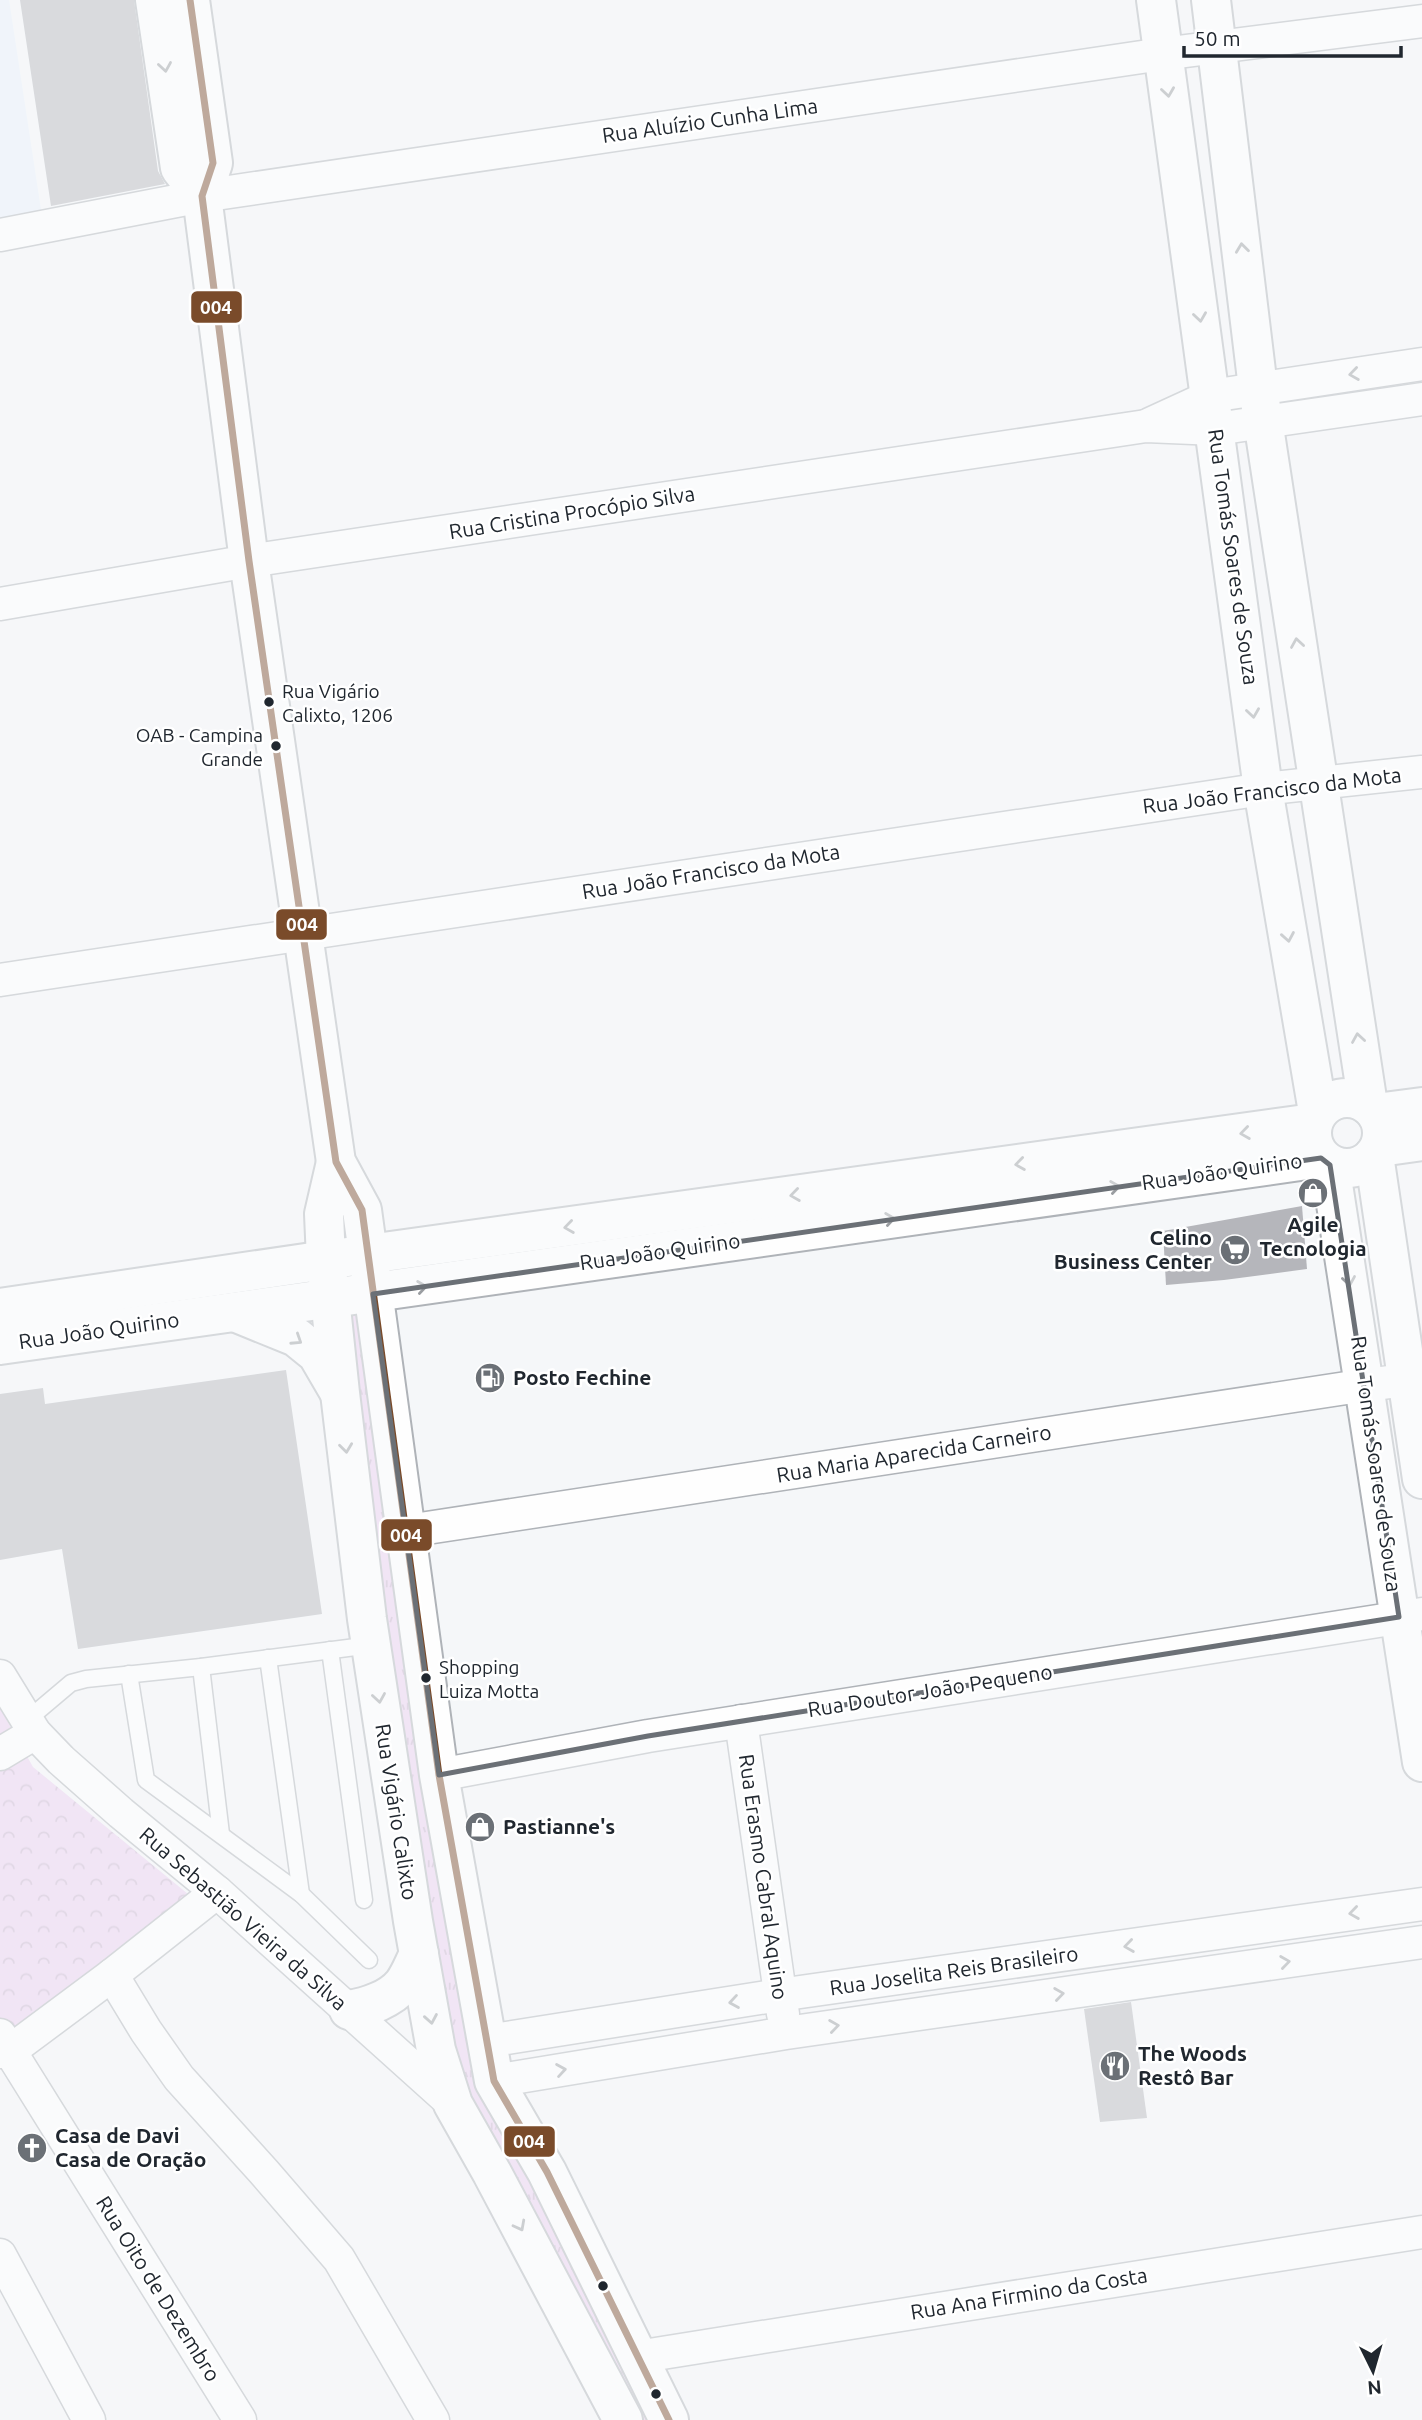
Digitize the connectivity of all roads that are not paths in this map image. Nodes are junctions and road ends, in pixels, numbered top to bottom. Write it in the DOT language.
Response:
graph roads {
  1 [pos="155,0"];
  2 [pos="190,0"];
  3 [pos="1156,0"];
  4 [pos="1211,0"];
  5 [pos="1422,21"];
  6 [pos="1218,48"];
  7 [pos="1162,54"];
  8 [pos="202,196"];
  9 [pos="0,235"];
  10 [pos="1422,364"];
  11 [pos="1422,399"];
  12 [pos="1261,405"];
  13 [pos="1213,413"];
  14 [pos="249,561"];
  15 [pos="0,604"];
  16 [pos="1422,772"];
  17 [pos="1319,783"];
  18 [pos="1263,789"];
  19 [pos="302,934"];
  20 [pos="0,980"];
  21 [pos="1422,1107"];
  22 [pos="1375,1130"];
  23 [pos="1320,1140"];
  24 [pos="1422,1141"];
  25 [pos="336,1161"];
  26 [pos="369,1254"];
  27 [pos="326,1260"];
  28 [pos="373,1294"];
  29 [pos="330,1298"];
  30 [pos="0,1308"];
  31 [pos="236,1312"];
  32 [pos="0,1345"];
  33 [pos="1414,1380"];
  34 [pos="1366,1385"];
  35 [pos="340,1393"];
  36 [pos="1422,1479"];
  37 [pos="407,1531"];
  38 [pos="1410,1616"];
  39 [pos="371,1645"];
  40 [pos="330,1650"];
  41 [pos="268,1658"];
  42 [pos="201,1667"];
  43 [pos="129,1674"];
  44 [pos="0,1676"];
  45 [pos="741,1721"];
  46 [pos="30,1727"];
  47 [pos="0,1754"];
  48 [pos="1422,1762"];
  49 [pos="439,1775"];
  50 [pos="221,1835"];
  51 [pos="217,1892"];
  52 [pos="301,1894"];
  53 [pos="364,1900"];
  54 [pos="1422,1903"];
  55 [pos="1422,1942"];
  56 [pos="419,1954"];
  57 [pos="369,1960"];
  58 [pos="112,1975"];
  59 [pos="779,1995"];
  60 [pos="349,2010"];
  61 [pos="786,2033"];
  62 [pos="487,2041"];
  63 [pos="3,2046"];
  64 [pos="494,2081"];
  65 [pos="453,2104"];
  66 [pos="1422,2232"];
  67 [pos="0,2255"];
  68 [pos="637,2357"];
  69 [pos="89,2420"];
  70 [pos="240,2420"];
  71 [pos="433,2420"];
  72 [pos="623,2420"];
  73 [pos="669,2420"];
  1 -- 8 [label="main road, one-way"];
  2 -- 8 [label="main road, Rua Vigário Calixto"];
  3 -- 7 [label="main road, Rua Tomás Soares de Souza"];
  4 -- 6 [label="main road, Rua Tomás Soares de Souza"];
  5 -- 6 [label="street, Rua Aluízio Cunha Lima"];
  6 -- 7 [label="street, Rua Aluízio Cunha Lima"];
  12 -- 6 [label="main road, Rua Tomás Soares de Souza, one-way"];
  7 -- 8 [label="street, Rua Aluízio Cunha Lima"];
  7 -- 13 [label="main road, Rua Tomás Soares de Souza, one-way"];
  8 -- 9 [label="street, Rua Aluízio Cunha Lima"];
  8 -- 14 [label="main road, Rua Vigário Calixto"];
  10 -- 12 [label="street, Rua Cristina Procópio Silva, one-way"];
  11 -- 12 [label="street, Rua Cristina Procópio Silva"];
  12 -- 13 [label="street, Rua Cristina Procópio Silva"];
  17 -- 12 [label="main road, Rua Tomás Soares de Souza, one-way"];
  13 -- 14 [label="street, Rua Cristina Procópio Silva"];
  13 -- 18 [label="main road, Rua Tomás Soares de Souza, one-way"];
  14 -- 15 [label="street, Rua Cristina Procópio Silva"];
  14 -- 19 [label="main road, Rua Vigário Calixto"];
  16 -- 17 [label="street, Rua João Francisco da Mota"];
  17 -- 18 [label="street, Rua João Francisco da Mota"];
  22 -- 17 [label="main road, Rua Tomás Soares de Souza, one-way"];
  18 -- 19 [label="street, Rua João Francisco da Mota"];
  18 -- 23 [label="main road, Rua Tomás Soares de Souza, one-way"];
  19 -- 20 [label="street, Rua João Francisco da Mota"];
  19 -- 25 [label="main road, Rua Vigário Calixto"];
  21 -- 22 [label="main road"];
  22 -- 23 [label="main road"];
  22 -- 23 [label="main road"];
  22 -- 24 [label="main road"];
  22 -- 33 [label="main road, Rua Tomás Soares de Souza"];
  23 -- 26 [label="main road, Rua João Quirino, one-way"];
  28 -- 23 [label="main road, Rua João Quirino, one-way"];
  23 -- 34 [label="main road, Rua Tomás Soares de Souza, one-way"];
  25 -- 26 [label="main road, Rua Vigário Calixto"];
  25 -- 27 [label="main road, Rua Vigário Calixto"];
  26 -- 27 [label="main road, Rua João Quirino"];
  26 -- 28 [label="main road, Rua Vigário Calixto"];
  27 -- 29 [label="main road, Rua Vigário Calixto"];
  27 -- 30 [label="main road, Rua João Quirino"];
  28 -- 29 [label="main road, Rua João Quirino"];
  28 -- 37 [label="main road, Rua Vigário Calixto"];
  29 -- 31 [label="main road, Rua João Quirino"];
  29 -- 35 [label="main road, Rua Vigário Calixto"];
  31 -- 32 [label="main road, Rua João Quirino"];
  31 -- 35 [label="main road, one-way"];
  33 -- 34 [label="street, Rua Maria Aparecida Carneiro"];
  33 -- 36 [label="main road, Rua Tomás Soares de Souza"];
  34 -- 37 [label="street, Rua Maria Aparecida Carneiro"];
  34 -- 38 [label="main road, Rua Tomás Soares de Souza"];
  35 -- 39 [label="main road, Rua Vigário Calixto, one-way"];
  37 -- 49 [label="main road, Rua Vigário Calixto"];
  38 -- 45 [label="street, Rua Doutor João Pequeno"];
  38 -- 48 [label="main road, Rua Tomás Soares de Souza"];
  39 -- 40 [label="lane"];
  39 -- 56 [label="main road, Rua Vigário Calixto, one-way"];
  40 -- 41 [label="lane"];
  40 -- 53 [label="lane"];
  41 -- 42 [label="lane"];
  41 -- 52 [label="lane"];
  42 -- 43 [label="lane"];
  42 -- 50 [label="lane"];
  43 -- 46 [label="lane"];
  43 -- 50 [label="lane"];
  44 -- 46 [label="street, Rua Sebastião Vieira da Silva"];
  45 -- 49 [label="street, Rua Doutor João Pequeno"];
  45 -- 59 [label="street, Rua Erasmo Cabral Aquino"];
  46 -- 47 [label="street"];
  46 -- 51 [label="street, Rua Sebastião Vieira da Silva"];
  49 -- 62 [label="main road, Rua Vigário Calixto"];
  50 -- 52 [label="lane"];
  51 -- 58 [label="street"];
  51 -- 60 [label="street, Rua Sebastião Vieira da Silva"];
  52 -- 57 [label="lane"];
  54 -- 59 [label="street, Rua Joselita Reis Brasileiro, one-way"];
  61 -- 55 [label="street, Rua Joselita Reis Brasileiro, one-way"];
  56 -- 60 [label="main road"];
  56 -- 65 [label="main road, Rua Vigário Calixto, one-way"];
  58 -- 63 [label="street"];
  58 -- 71 [label="street"];
  59 -- 61 [label="street, Rua Erasmo Cabral Aquino"];
  59 -- 62 [label="street, Rua Joselita Reis Brasileiro, one-way"];
  60 -- 65 [label="street, Rua Sebastião Vieira da Silva"];
  64 -- 61 [label="street, Rua Joselita Reis Brasileiro, one-way"];
  62 -- 64 [label="main road, Rua Vigário Calixto"];
  63 -- 70 [label="street, Rua Oito de Dezembro"];
  64 -- 68 [label="main road, Rua Vigário Calixto"];
  65 -- 72 [label="main road, Rua Vigário Calixto, one-way"];
  66 -- 68 [label="street, Rua Ana Firmino da Costa"];
  67 -- 69 [label="street"];
  68 -- 73 [label="main road, Rua Vigário Calixto"];
}
